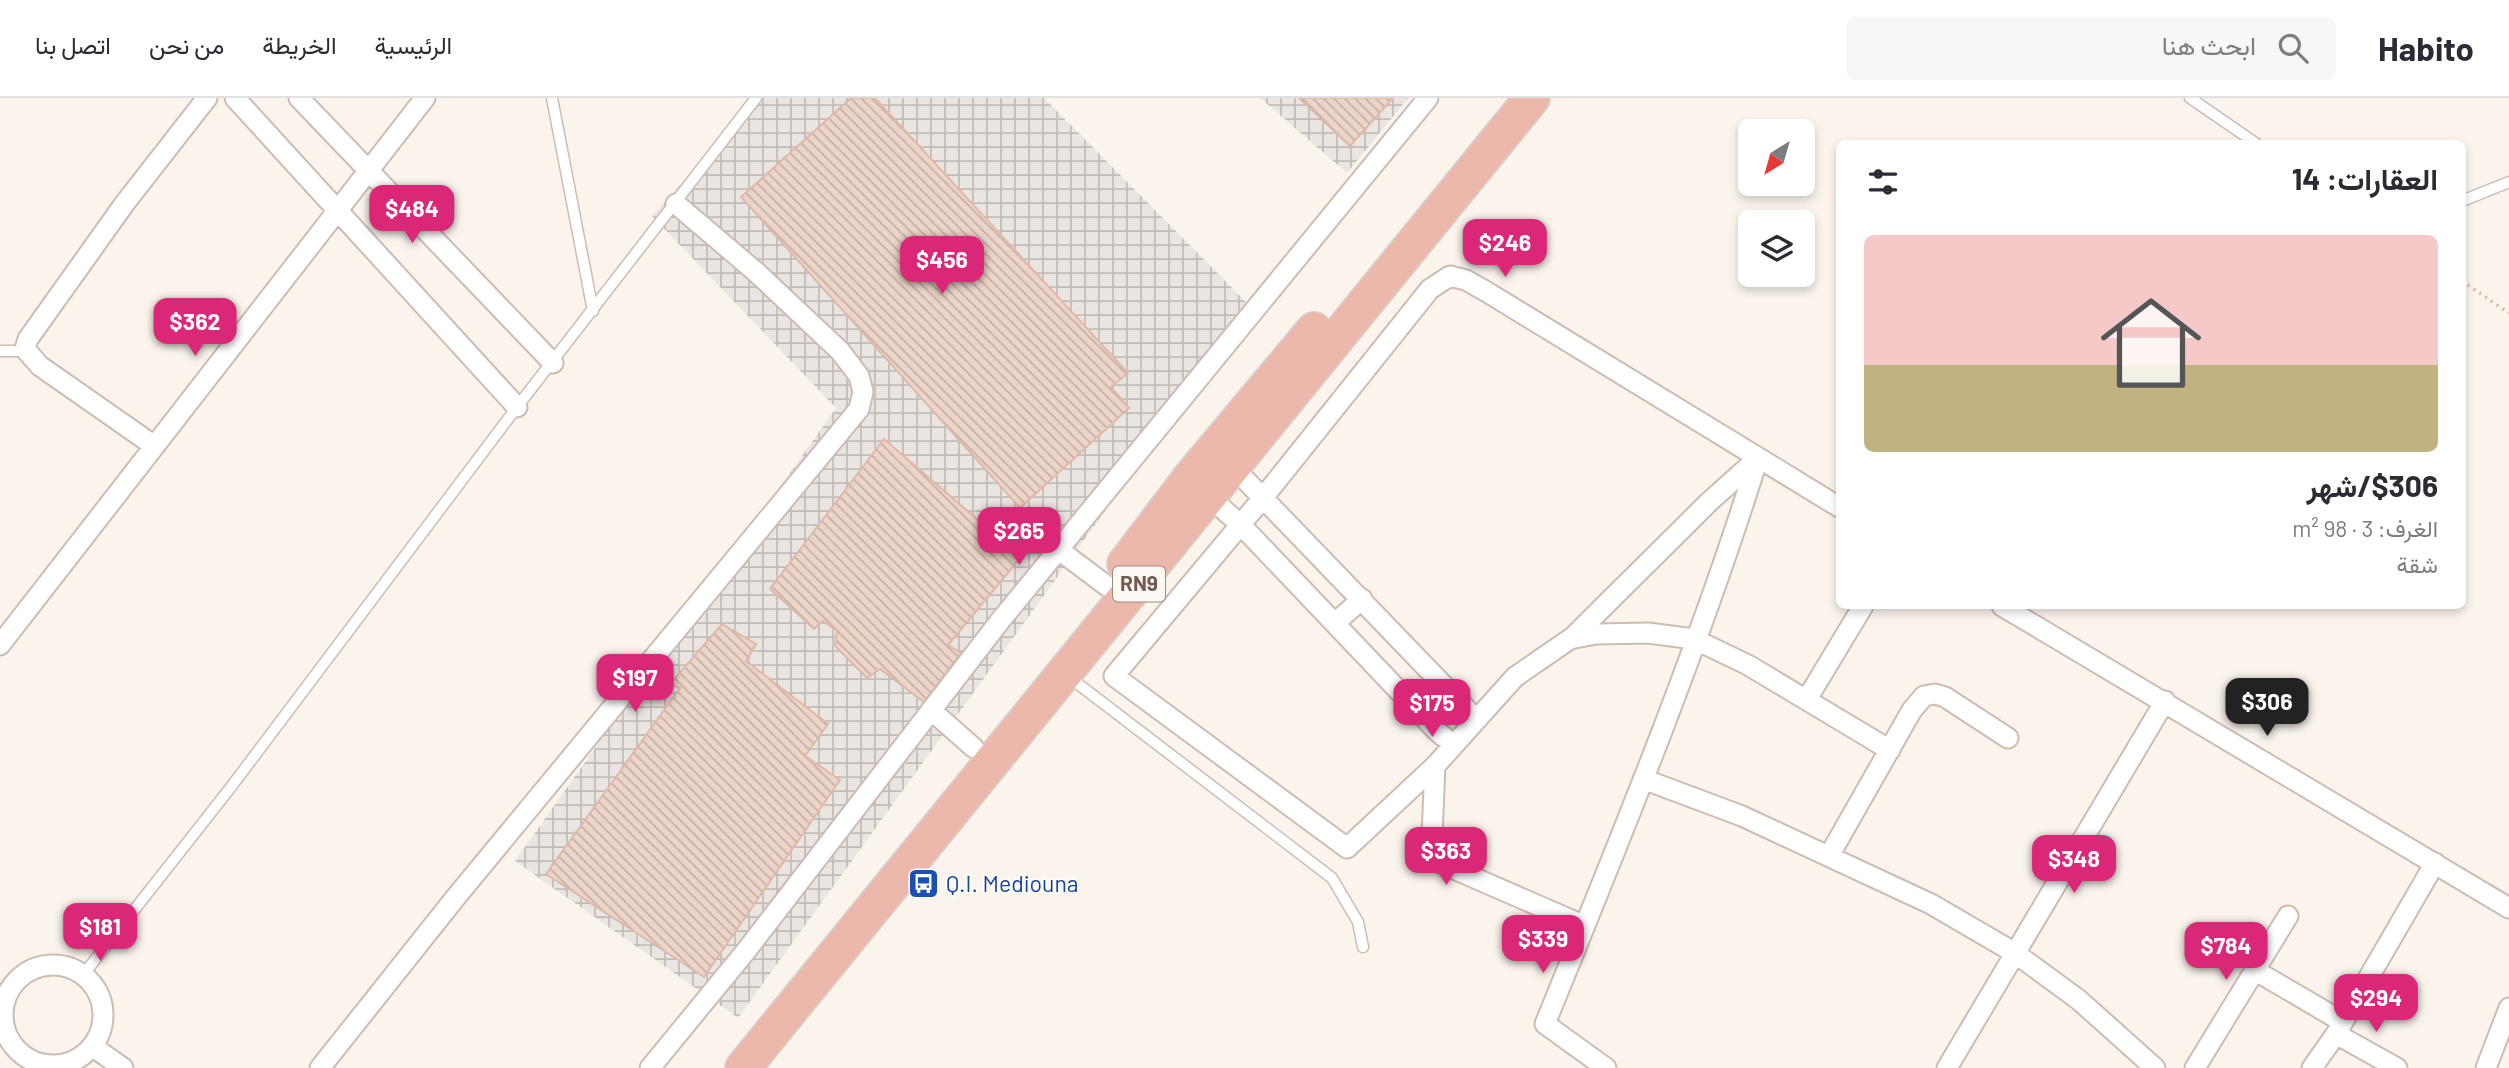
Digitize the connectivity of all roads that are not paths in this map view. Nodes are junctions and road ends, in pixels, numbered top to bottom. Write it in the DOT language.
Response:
graph roads {
  1 [pos="207,98"];
  2 [pos="234,98"];
  3 [pos="299,98"];
  4 [pos="425,98"];
  5 [pos="552,98"];
  6 [pos="756,98"];
  7 [pos="1428,98"];
  8 [pos="1506,98"];
  9 [pos="1532,98"];
  10 [pos="2190,98"];
  11 [pos="2251,140"];
  12 [pos="368,169"];
  13 [pos="2509,182"];
  14 [pos="2466,199"];
  15 [pos="676,204"];
  16 [pos="337,209"];
  17 [pos="593,311"];
  18 [pos="0,351"];
  19 [pos="25,351"];
  20 [pos="553,363"];
  21 [pos="517,408"];
  22 [pos="153,445"];
  23 [pos="1758,458"];
  24 [pos="1233,467"];
  25 [pos="1209,496"];
  26 [pos="1262,499"];
  27 [pos="1836,505"];
  28 [pos="1240,524"];
  29 [pos="1059,550"];
  30 [pos="1107,586"];
  31 [pos="1362,599"];
  32 [pos="1861,609"];
  33 [pos="2008,609"];
  34 [pos="1335,623"];
  35 [pos="1570,639"];
  36 [pos="1694,639"];
  37 [pos="0,645"];
  38 [pos="1066,674"];
  39 [pos="1807,699"];
  40 [pos="2165,701"];
  41 [pos="931,710"];
  42 [pos="1476,719"];
  43 [pos="2008,738"];
  44 [pos="1456,742"];
  45 [pos="974,748"];
  46 [pos="1890,750"];
  47 [pos="1435,766"];
  48 [pos="1643,779"];
  49 [pos="1829,856"];
  50 [pos="2435,863"];
  51 [pos="2509,908"];
  52 [pos="2288,916"];
  53 [pos="1585,926"];
  54 [pos="1363,947"];
  55 [pos="2015,953"];
  56 [pos="2256,971"];
  57 [pos="83,975"];
  58 [pos="4,989"];
  59 [pos="2509,1008"];
  60 [pos="2339,1028"];
  61 [pos="92,1046"];
  62 [pos="123,1068"];
  63 [pos="320,1068"];
  64 [pos="650,1068"];
  65 [pos="719,1068"];
  66 [pos="743,1068"];
  67 [pos="1605,1068"];
  68 [pos="1948,1068"];
  69 [pos="2155,1068"];
  70 [pos="2195,1068"];
  71 [pos="2312,1068"];
  72 [pos="2397,1068"];
  73 [pos="2486,1068"];
  1 -- 19 [label="street"];
  2 -- 16 [label="street"];
  3 -- 12 [label="street"];
  4 -- 12 [label="street"];
  5 -- 17 [label="lane"];
  6 -- 15 [label="lane"];
  7 -- 29 [label="street"];
  8 -- 30 [label="highway, RN9"];
  9 -- 24 [label="highway, RN9"];
  10 -- 11 [label="lane"];
  12 -- 16 [label="street"];
  12 -- 20 [label="street"];
  13 -- 14 [label="lane"];
  15 -- 17 [label="lane"];
  15 -- 63 [label="street"];
  16 -- 21 [label="street"];
  16 -- 22 [label="street"];
  17 -- 20 [label="lane"];
  18 -- 19 [label="lane"];
  19 -- 22 [label="street"];
  20 -- 21 [label="lane"];
  21 -- 57 [label="lane"];
  22 -- 37 [label="street"];
  23 -- 26 [label="street"];
  23 -- 27 [label="street"];
  23 -- 35 [label="street"];
  23 -- 36 [label="street"];
  24 -- 25 [label="highway, RN9"];
  24 -- 26 [label="street"];
  25 -- 28 [label="street"];
  25 -- 38 [label="highway, RN9"];
  26 -- 28 [label="street"];
  26 -- 31 [label="street"];
  28 -- 34 [label="street"];
  28 -- 47 [label="street"];
  29 -- 30 [label="street"];
  29 -- 41 [label="street"];
  30 -- 45 [label="highway, RN9"];
  31 -- 34 [label="street"];
  31 -- 42 [label="street"];
  32 -- 39 [label="street"];
  33 -- 40 [label="street"];
  34 -- 44 [label="street"];
  35 -- 36 [label="street"];
  35 -- 42 [label="street"];
  36 -- 39 [label="street"];
  36 -- 48 [label="street"];
  38 -- 54 [label="lane"];
  38 -- 66 [label="highway, RN9"];
  39 -- 46 [label="street"];
  40 -- 50 [label="street"];
  40 -- 55 [label="street"];
  41 -- 45 [label="street"];
  41 -- 64 [label="street"];
  42 -- 44 [label="street"];
  43 -- 46 [label="street"];
  44 -- 47 [label="street"];
  45 -- 65 [label="highway, RN9"];
  46 -- 49 [label="street"];
  47 -- 53 [label="street"];
  48 -- 49 [label="street"];
  48 -- 53 [label="street"];
  49 -- 55 [label="street"];
  50 -- 51 [label="street"];
  50 -- 60 [label="street"];
  52 -- 56 [label="street"];
  53 -- 67 [label="street"];
  55 -- 68 [label="street"];
  55 -- 69 [label="street"];
  56 -- 60 [label="street"];
  56 -- 70 [label="street"];
  57 -- 58 [label="street"];
  57 -- 61 [label="street"];
  58 -- 61 [label="street"];
  59 -- 73 [label="street"];
  60 -- 71 [label="street"];
  60 -- 72 [label="street"];
  61 -- 62 [label="street"];
}
